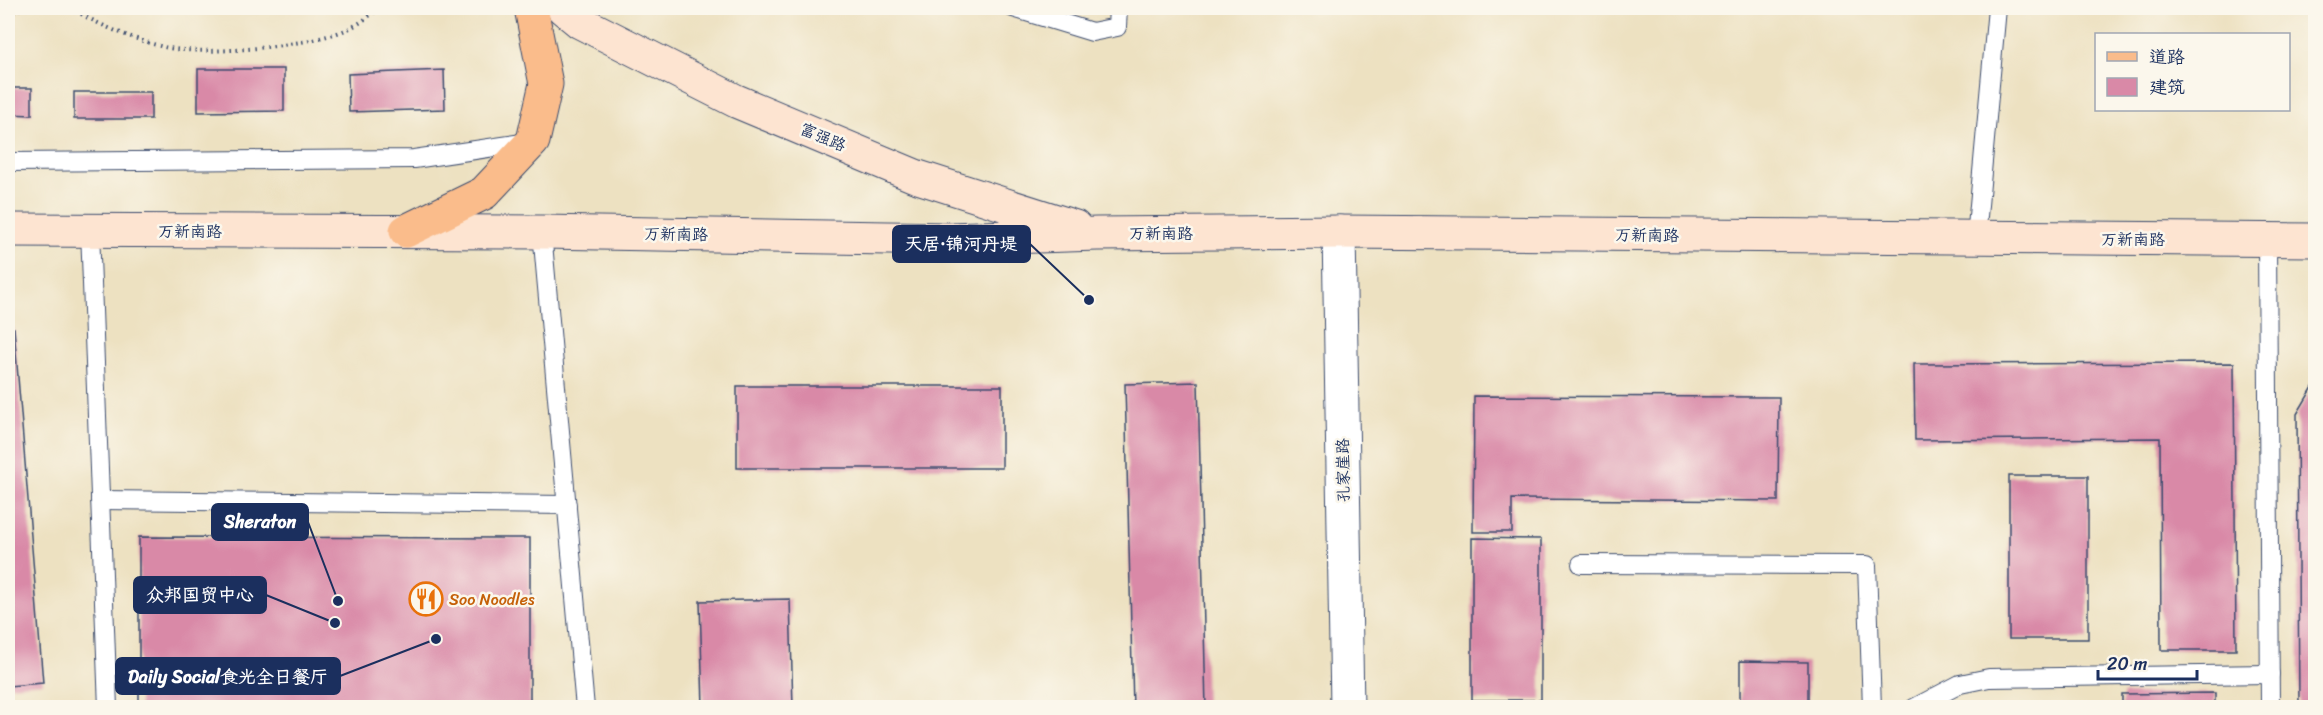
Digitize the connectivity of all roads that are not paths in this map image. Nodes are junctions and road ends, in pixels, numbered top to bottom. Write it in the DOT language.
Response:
graph roads {
  1 [pos="531,8"];
  2 [pos="563,8"];
  3 [pos="1013,8"];
  4 [pos="1118,8"];
  5 [pos="1997,8"];
  6 [pos="533,141"];
  7 [pos="8,162"];
  8 [pos="8,230"];
  9 [pos="90,230"];
  10 [pos="405,231"];
  11 [pos="542,232"];
  12 [pos="1339,232"];
  13 [pos="1097,234"];
  14 [pos="1976,238"];
  15 [pos="2267,239"];
  16 [pos="2316,240"];
  17 [pos="100,500"];
  18 [pos="567,505"];
  19 [pos="1581,564"];
  20 [pos="2270,674"];
  21 [pos="108,708"];
  22 [pos="585,708"];
  23 [pos="1347,708"];
  24 [pos="1872,708"];
  25 [pos="1914,708"];
  26 [pos="2270,708"];
  1 -- 6 [label="main road"];
  2 -- 13 [label="main road, 富强路"];
  3 -- 4 [label="lane"];
  5 -- 14 [label="lane"];
  6 -- 7 [label="lane"];
  6 -- 10 [label="main road"];
  8 -- 9 [label="main road, 万新南路"];
  9 -- 10 [label="main road, 万新南路"];
  9 -- 17 [label="lane"];
  10 -- 11 [label="main road, 万新南路"];
  11 -- 13 [label="main road, 万新南路"];
  11 -- 18 [label="lane"];
  12 -- 13 [label="main road, 万新南路"];
  12 -- 14 [label="main road, 万新南路"];
  12 -- 23 [label="street, 孔家崖路"];
  14 -- 15 [label="main road, 万新南路"];
  15 -- 16 [label="main road, 万新南路"];
  15 -- 20 [label="lane"];
  17 -- 18 [label="lane"];
  17 -- 21 [label="lane"];
  18 -- 22 [label="lane"];
  19 -- 24 [label="lane"];
  20 -- 25 [label="lane"];
  20 -- 26 [label="lane"];
}
